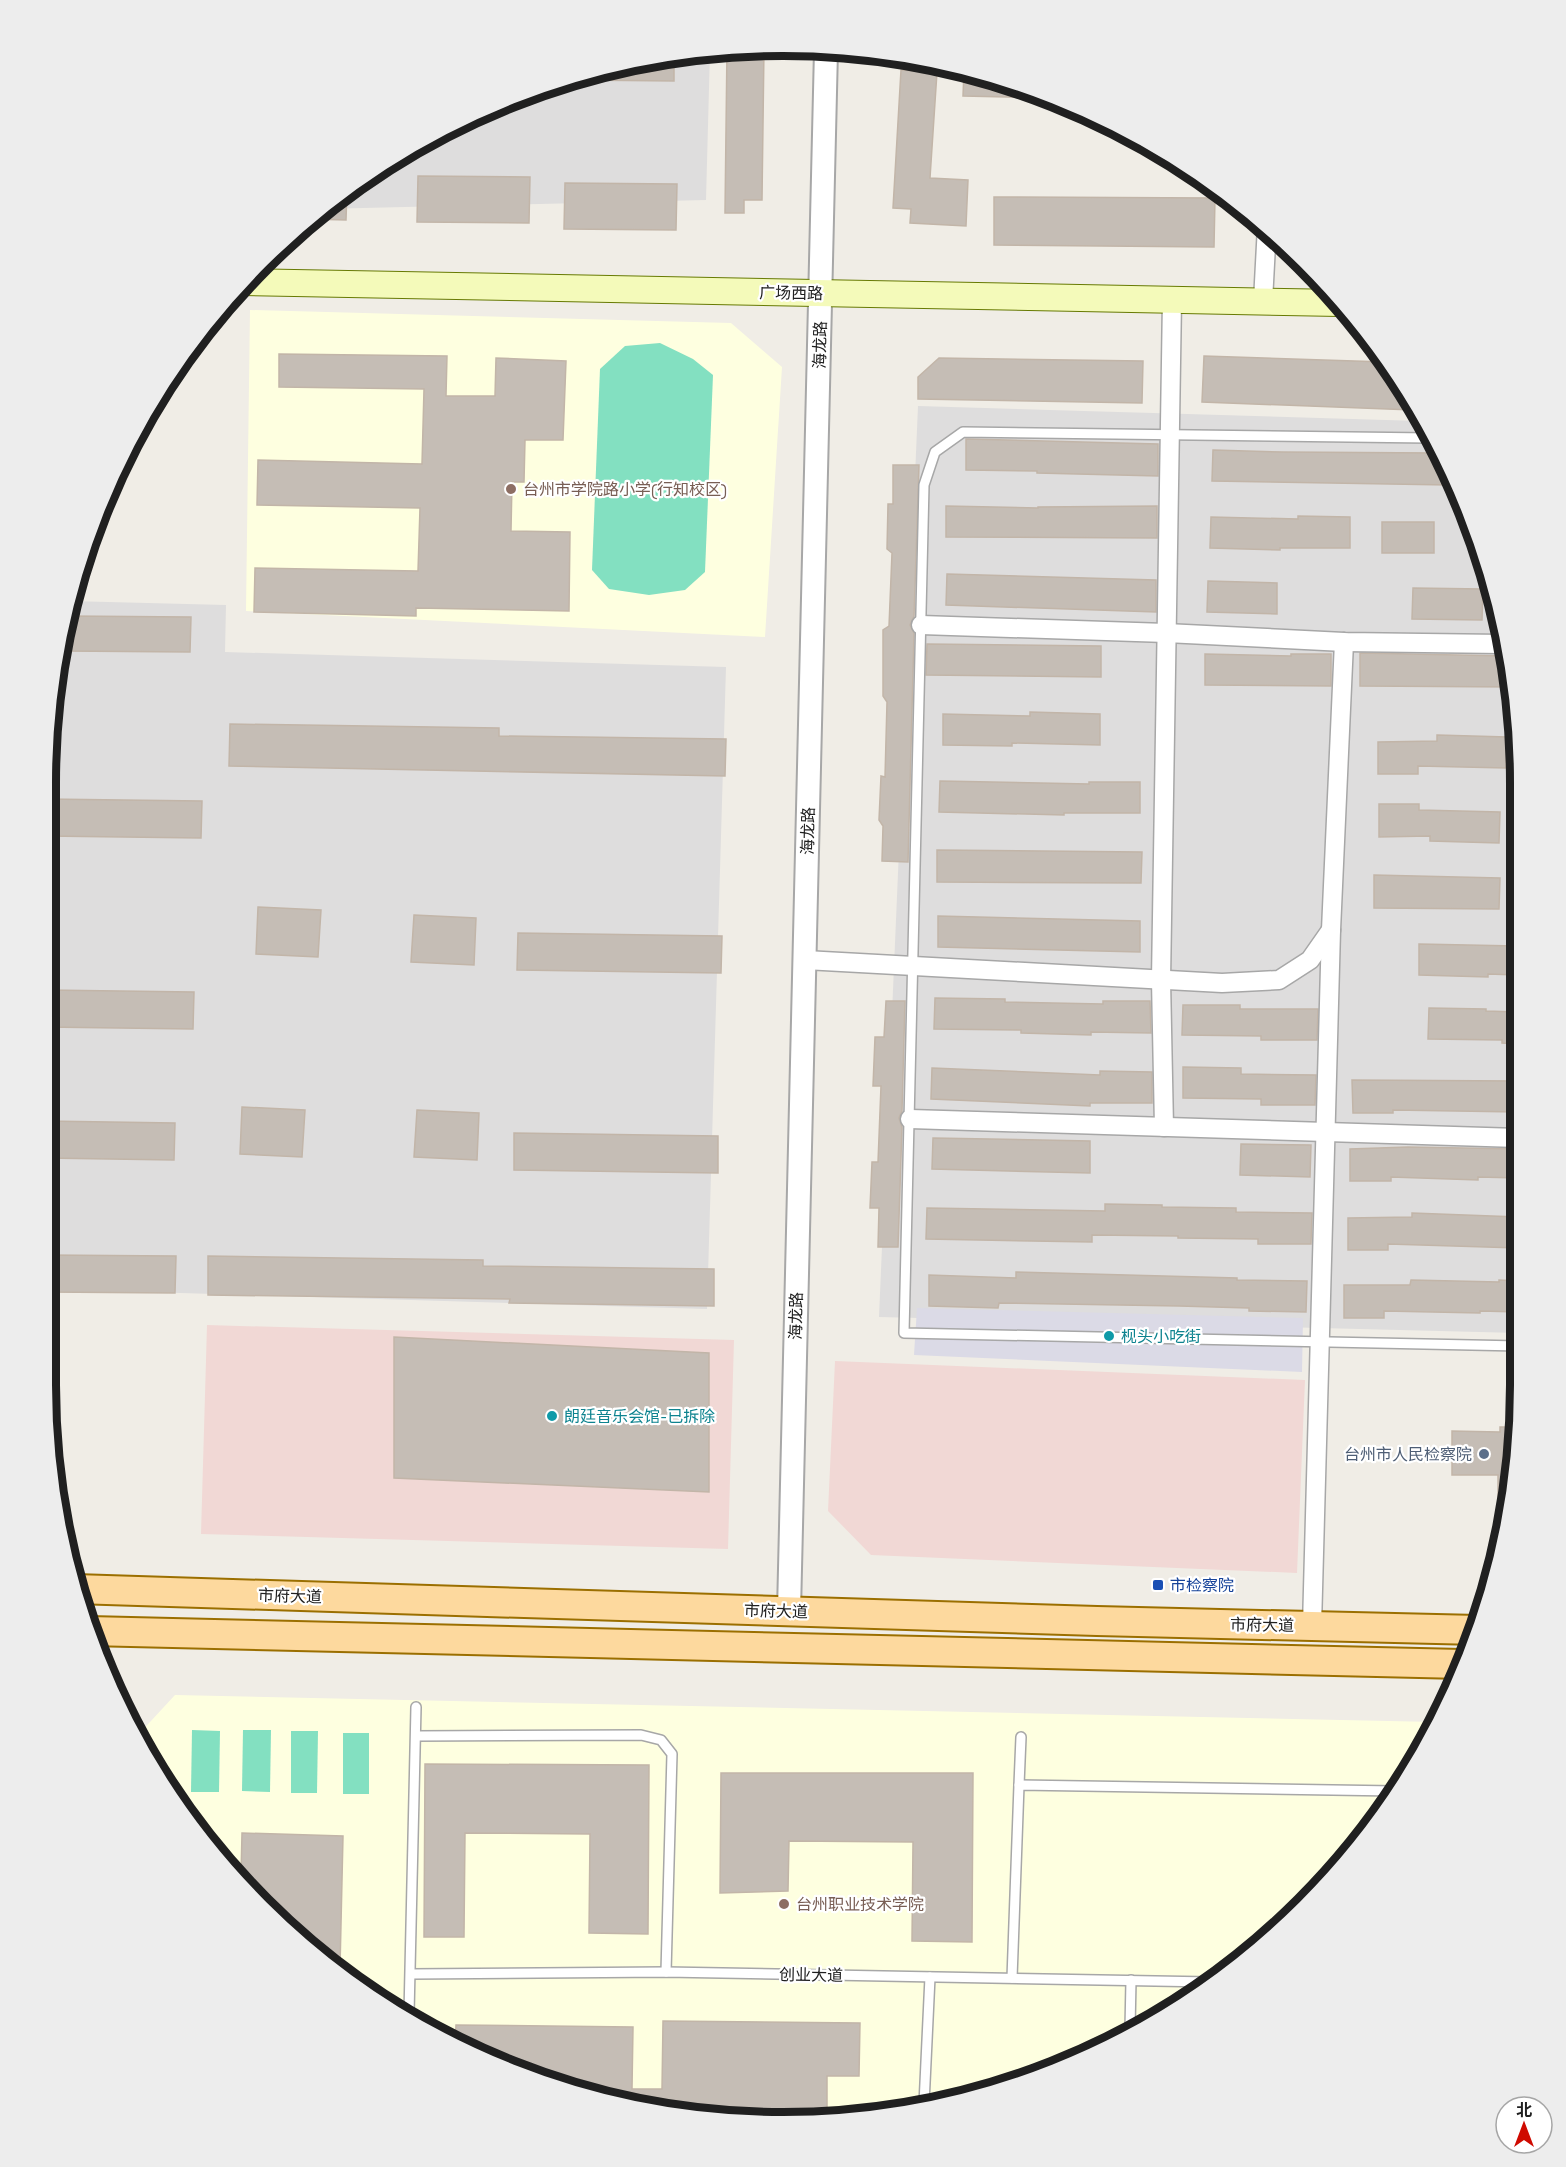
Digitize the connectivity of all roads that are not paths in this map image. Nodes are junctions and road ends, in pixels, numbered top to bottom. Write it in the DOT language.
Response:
graph roads {
  1 [pos="826,57"];
  2 [pos="1266,239"];
  3 [pos="256,282"];
  4 [pos="821,293"];
  5 [pos="1172,300"];
  6 [pos="1263,301"];
  7 [pos="1330,303"];
  8 [pos="1169,435"];
  9 [pos="1423,438"];
  10 [pos="921,625"];
  11 [pos="1166,633"];
  12 [pos="1344,642"];
  13 [pos="1497,644"];
  14 [pos="1331,930"];
  15 [pos="805,960"];
  16 [pos="913,966"];
  17 [pos="1161,980"];
  18 [pos="910,1119"];
  19 [pos="1164,1127"];
  20 [pos="1326,1132"];
  21 [pos="1510,1138"];
  22 [pos="1320,1343"];
  23 [pos="1510,1346"];
  24 [pos="80,1573"];
  25 [pos="85,1589"];
  26 [pos="232,1594"];
  27 [pos="789,1611"];
  28 [pos="1312,1626"];
  29 [pos="1467,1630"];
  30 [pos="99,1631"];
  31 [pos="1454,1664"];
  32 [pos="416,1707"];
  33 [pos="416,1736"];
  34 [pos="1022,1737"];
  35 [pos="1019,1785"];
  36 [pos="1386,1791"];
  37 [pos="666,1972"];
  38 [pos="411,1974"];
  39 [pos="930,1977"];
  40 [pos="1012,1978"];
  41 [pos="1131,1980"];
  42 [pos="1197,1982"];
  43 [pos="409,2008"];
  44 [pos="1130,2023"];
  45 [pos="924,2098"];
  1 -- 4 [label="street, 海龙路"];
  2 -- 6 [label="street"];
  3 -- 4 [label="main road, 广场西路"];
  4 -- 5 [label="main road, 广场西路"];
  4 -- 15 [label="street, 海龙路"];
  5 -- 6 [label="main road, 广场西路"];
  5 -- 8 [label="street"];
  6 -- 7 [label="main road, 广场西路"];
  8 -- 9 [label="lane"];
  8 -- 10 [label="lane"];
  8 -- 11 [label="street"];
  10 -- 11 [label="street"];
  10 -- 16 [label="lane"];
  11 -- 12 [label="street"];
  11 -- 17 [label="street"];
  12 -- 13 [label="street"];
  12 -- 14 [label="street"];
  14 -- 17 [label="street"];
  14 -- 20 [label="street"];
  15 -- 16 [label="street"];
  15 -- 27 [label="street, 海龙路"];
  16 -- 17 [label="street"];
  16 -- 18 [label="lane"];
  17 -- 19 [label="street"];
  18 -- 19 [label="street"];
  18 -- 22 [label="lane"];
  19 -- 20 [label="street"];
  20 -- 21 [label="street"];
  20 -- 22 [label="street"];
  22 -- 23 [label="lane"];
  22 -- 28 [label="street"];
  24 -- 26 [label="main road"];
  25 -- 26 [label="main road, 市府大道"];
  26 -- 27 [label="main road, 市府大道"];
  27 -- 28 [label="main road, 市府大道"];
  28 -- 29 [label="main road, 市府大道"];
  30 -- 31 [label="main road, 市府大道"];
  32 -- 33 [label="lane"];
  33 -- 37 [label="lane"];
  33 -- 38 [label="lane"];
  34 -- 35 [label="lane"];
  35 -- 36 [label="lane"];
  35 -- 40 [label="lane"];
  37 -- 38 [label="lane, 创业大道"];
  37 -- 39 [label="lane, 创业大道"];
  38 -- 43 [label="lane"];
  39 -- 40 [label="lane, 创业大道"];
  39 -- 45 [label="lane"];
  40 -- 41 [label="lane, 创业大道"];
  41 -- 42 [label="lane, 创业大道"];
  41 -- 44 [label="lane"];
}
